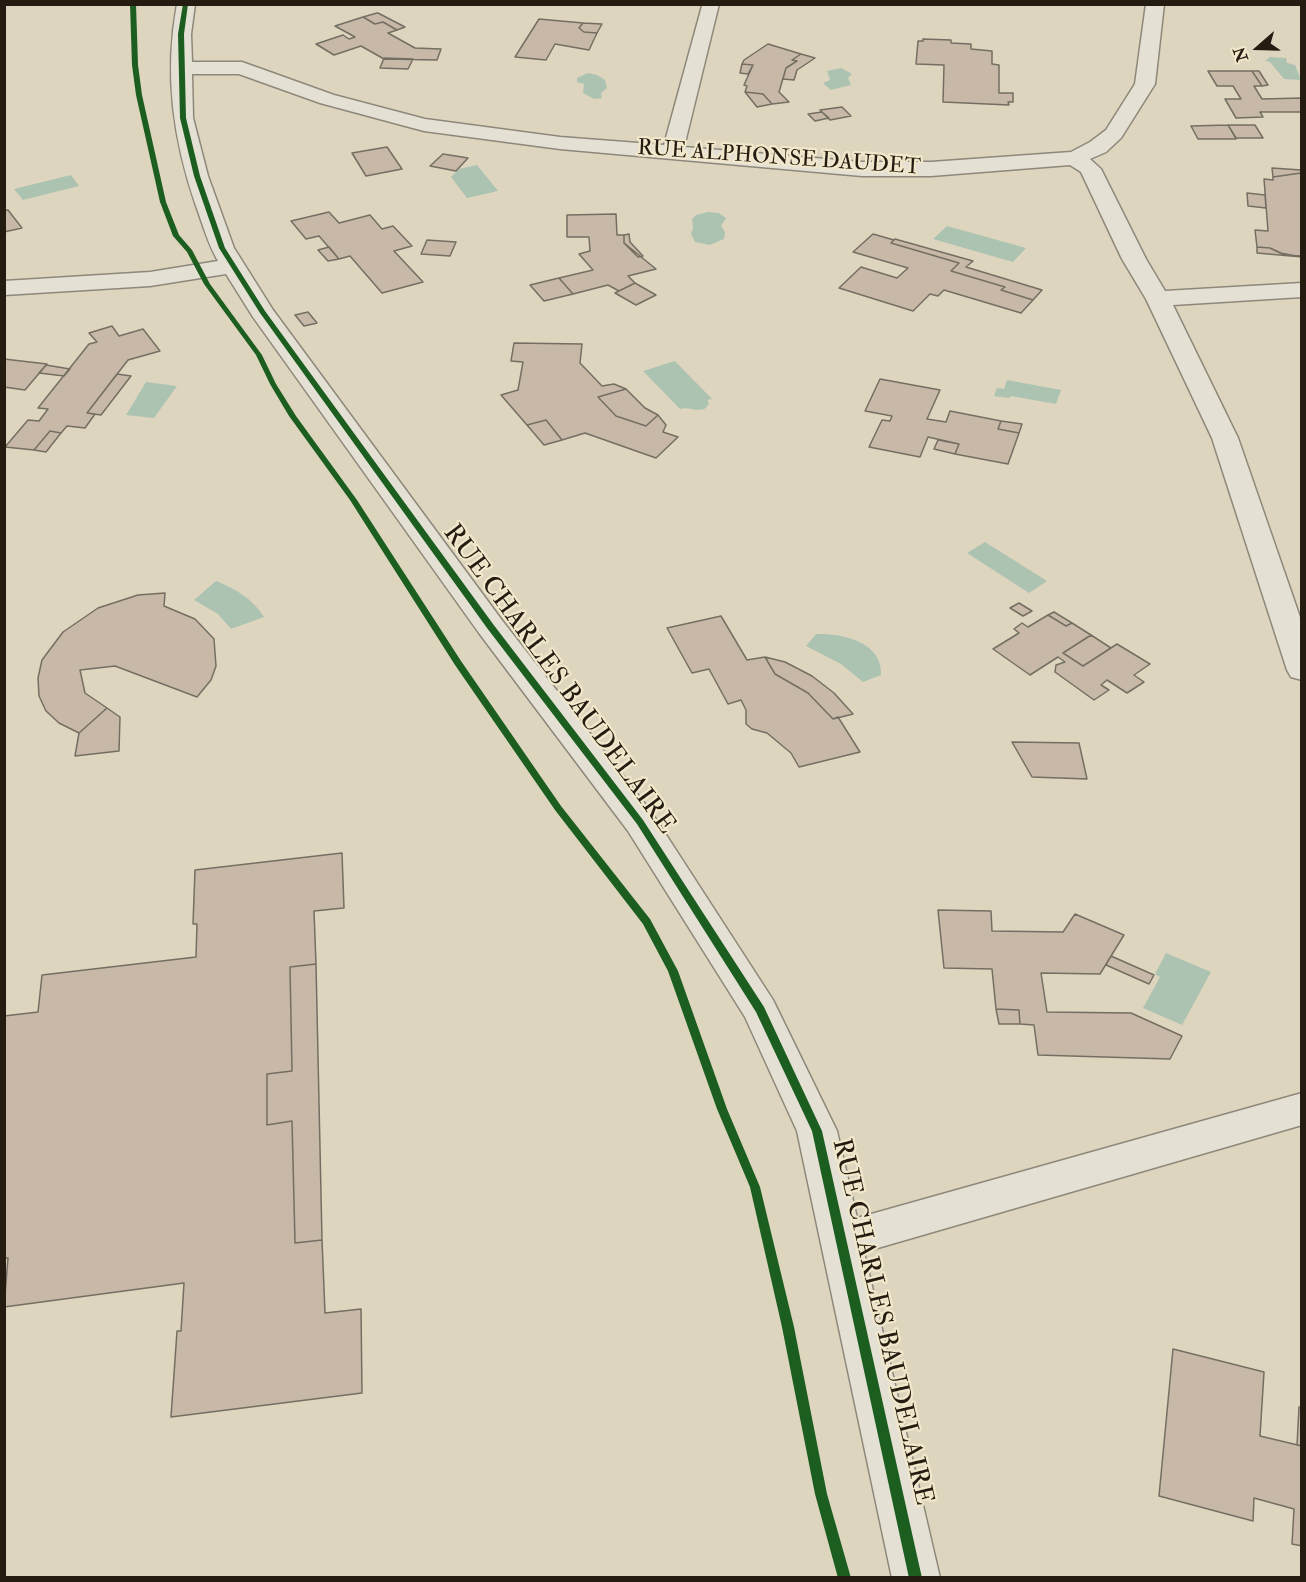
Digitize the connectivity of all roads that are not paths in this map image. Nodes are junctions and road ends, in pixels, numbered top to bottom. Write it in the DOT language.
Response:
graph roads {
  1 [pos="186,4"];
  2 [pos="1155,4"];
  3 [pos="711,6"];
  4 [pos="180,69"];
  5 [pos="672,154"];
  6 [pos="1075,158"];
  7 [pos="232,266"];
  8 [pos="4,288"];
  9 [pos="1302,290"];
  10 [pos="1158,300"];
  11 [pos="1302,670"];
  12 [pos="1302,1109"];
  13 [pos="843,1240"];
  14 [pos="916,1578"];
  1 -- 4 [label="street, RUE CHARLES BAUDELAIRE"];
  2 -- 6 [label="street"];
  3 -- 5 [label="street"];
  4 -- 5 [label="street, RUE ALPHONSE DAUDET"];
  4 -- 7 [label="street, RUE CHARLES BAUDELAIRE"];
  5 -- 6 [label="street, RUE ALPHONSE DAUDET"];
  6 -- 10 [label="street"];
  7 -- 8 [label="street"];
  7 -- 13 [label="street, RUE CHARLES BAUDELAIRE"];
  9 -- 10 [label="street"];
  10 -- 11 [label="street"];
  12 -- 13 [label="street"];
  13 -- 14 [label="street, RUE CHARLES BAUDELAIRE"];
}
